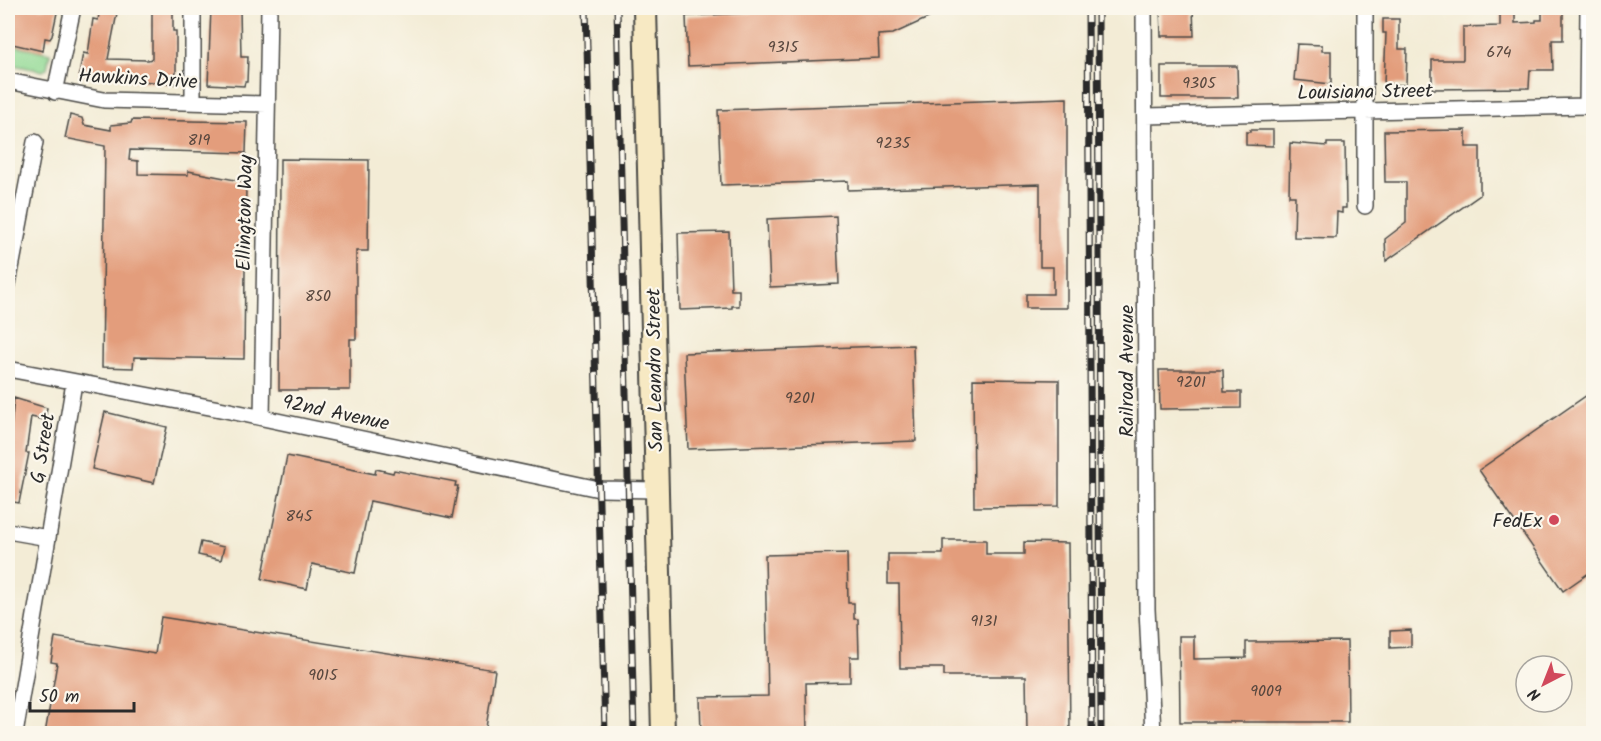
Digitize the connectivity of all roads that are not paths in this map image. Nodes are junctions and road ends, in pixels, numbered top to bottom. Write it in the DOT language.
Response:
graph roads {
  1 [pos="73,8"];
  2 [pos="194,8"];
  3 [pos="269,8"];
  4 [pos="645,8"];
  5 [pos="1144,8"];
  6 [pos="1365,8"];
  7 [pos="1588,8"];
  8 [pos="8,81"];
  9 [pos="55,92"];
  10 [pos="193,102"];
  11 [pos="267,104"];
  12 [pos="1366,112"];
  13 [pos="1144,116"];
  14 [pos="35,142"];
  15 [pos="1365,206"];
  16 [pos="8,284"];
  17 [pos="8,369"];
  18 [pos="74,383"];
  19 [pos="262,418"];
  20 [pos="657,490"];
  21 [pos="8,531"];
  22 [pos="48,538"];
  23 [pos="15,691"];
  24 [pos="15,734"];
  25 [pos="663,734"];
  26 [pos="1153,734"];
  1 -- 9 [label="street"];
  2 -- 10 [label="street"];
  3 -- 11 [label="street, Ellington Way"];
  4 -- 20 [label="main road, San Leandro Street"];
  5 -- 13 [label="street, Railroad Avenue"];
  6 -- 12 [label="street"];
  7 -- 12 [label="street, Louisiana Street"];
  8 -- 9 [label="street, Hawkins Drive"];
  9 -- 10 [label="street, Hawkins Drive"];
  10 -- 11 [label="street, Hawkins Drive"];
  11 -- 19 [label="street, Ellington Way"];
  12 -- 13 [label="street, Louisiana Street"];
  12 -- 15 [label="street"];
  13 -- 26 [label="street, Railroad Avenue"];
  14 -- 16 [label="street"];
  17 -- 18 [label="street, 92nd Avenue"];
  18 -- 19 [label="street, 92nd Avenue"];
  18 -- 22 [label="street, G Street"];
  19 -- 20 [label="street, 92nd Avenue"];
  20 -- 25 [label="main road, San Leandro Street"];
  21 -- 22 [label="street"];
  22 -- 23 [label="street, G Street"];
  23 -- 24 [label="street, G Street"];
}
